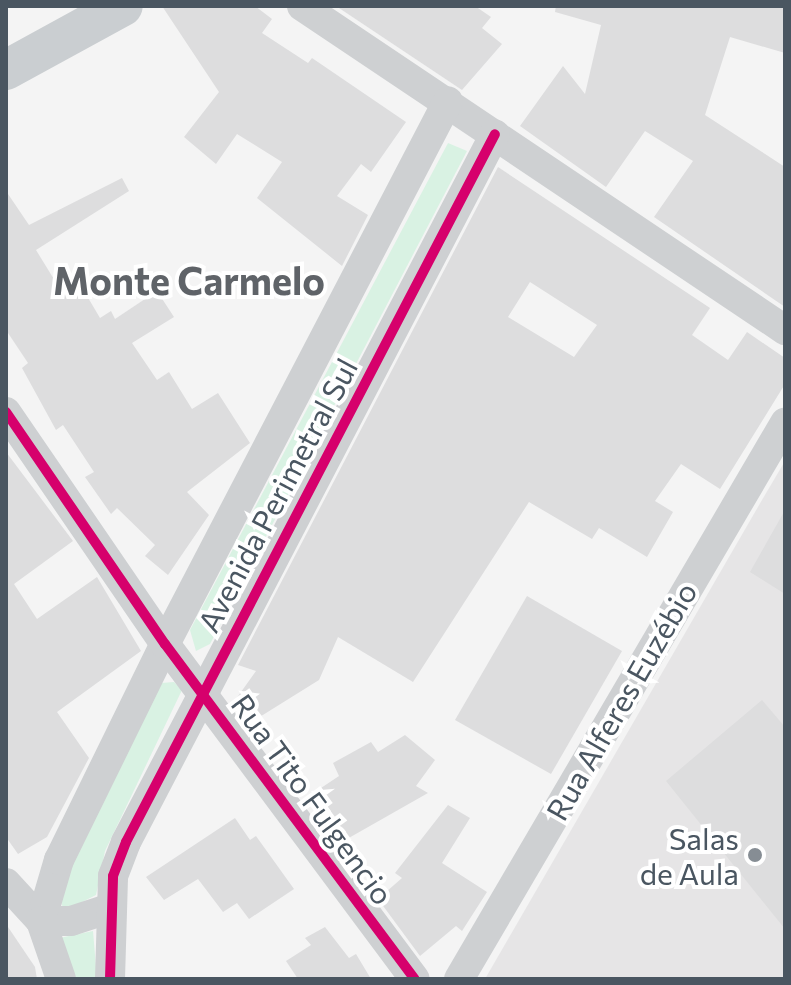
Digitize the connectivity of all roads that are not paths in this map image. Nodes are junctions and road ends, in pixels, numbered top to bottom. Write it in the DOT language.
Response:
graph roads {
  1 [pos="74,6"];
  2 [pos="123,6"];
  3 [pos="302,6"];
  4 [pos="6,39"];
  5 [pos="6,70"];
  6 [pos="448,101"];
  7 [pos="495,134"];
  8 [pos="785,330"];
  9 [pos="7,415"];
  10 [pos="785,423"];
  11 [pos="165,644"];
  12 [pos="202,689"];
  13 [pos="6,883"];
  14 [pos="111,908"];
  15 [pos="41,921"];
  16 [pos="61,979"];
  17 [pos="110,979"];
  18 [pos="415,979"];
  19 [pos="459,979"];
  1 -- 4 [label="main road"];
  2 -- 5 [label="main road"];
  3 -- 6 [label="street"];
  6 -- 7 [label="street"];
  6 -- 11 [label="street, Avenida Perimetral Sul"];
  7 -- 8 [label="street"];
  7 -- 12 [label="street, Avenida Perimetral Sul"];
  9 -- 11 [label="street, Rua Tito Fulgencio"];
  10 -- 19 [label="street, Rua Alferes Euzébio"];
  11 -- 12 [label="street, Rua Tito Fulgencio"];
  11 -- 15 [label="street, Avenida Perimetral Sul"];
  12 -- 14 [label="street, Avenida Perimetral Sul"];
  12 -- 18 [label="street, Rua Tito Fulgencio"];
  13 -- 15 [label="street"];
  14 -- 15 [label="street"];
  14 -- 17 [label="street, Avenida Perimetral Sul"];
  15 -- 16 [label="street"];
}
